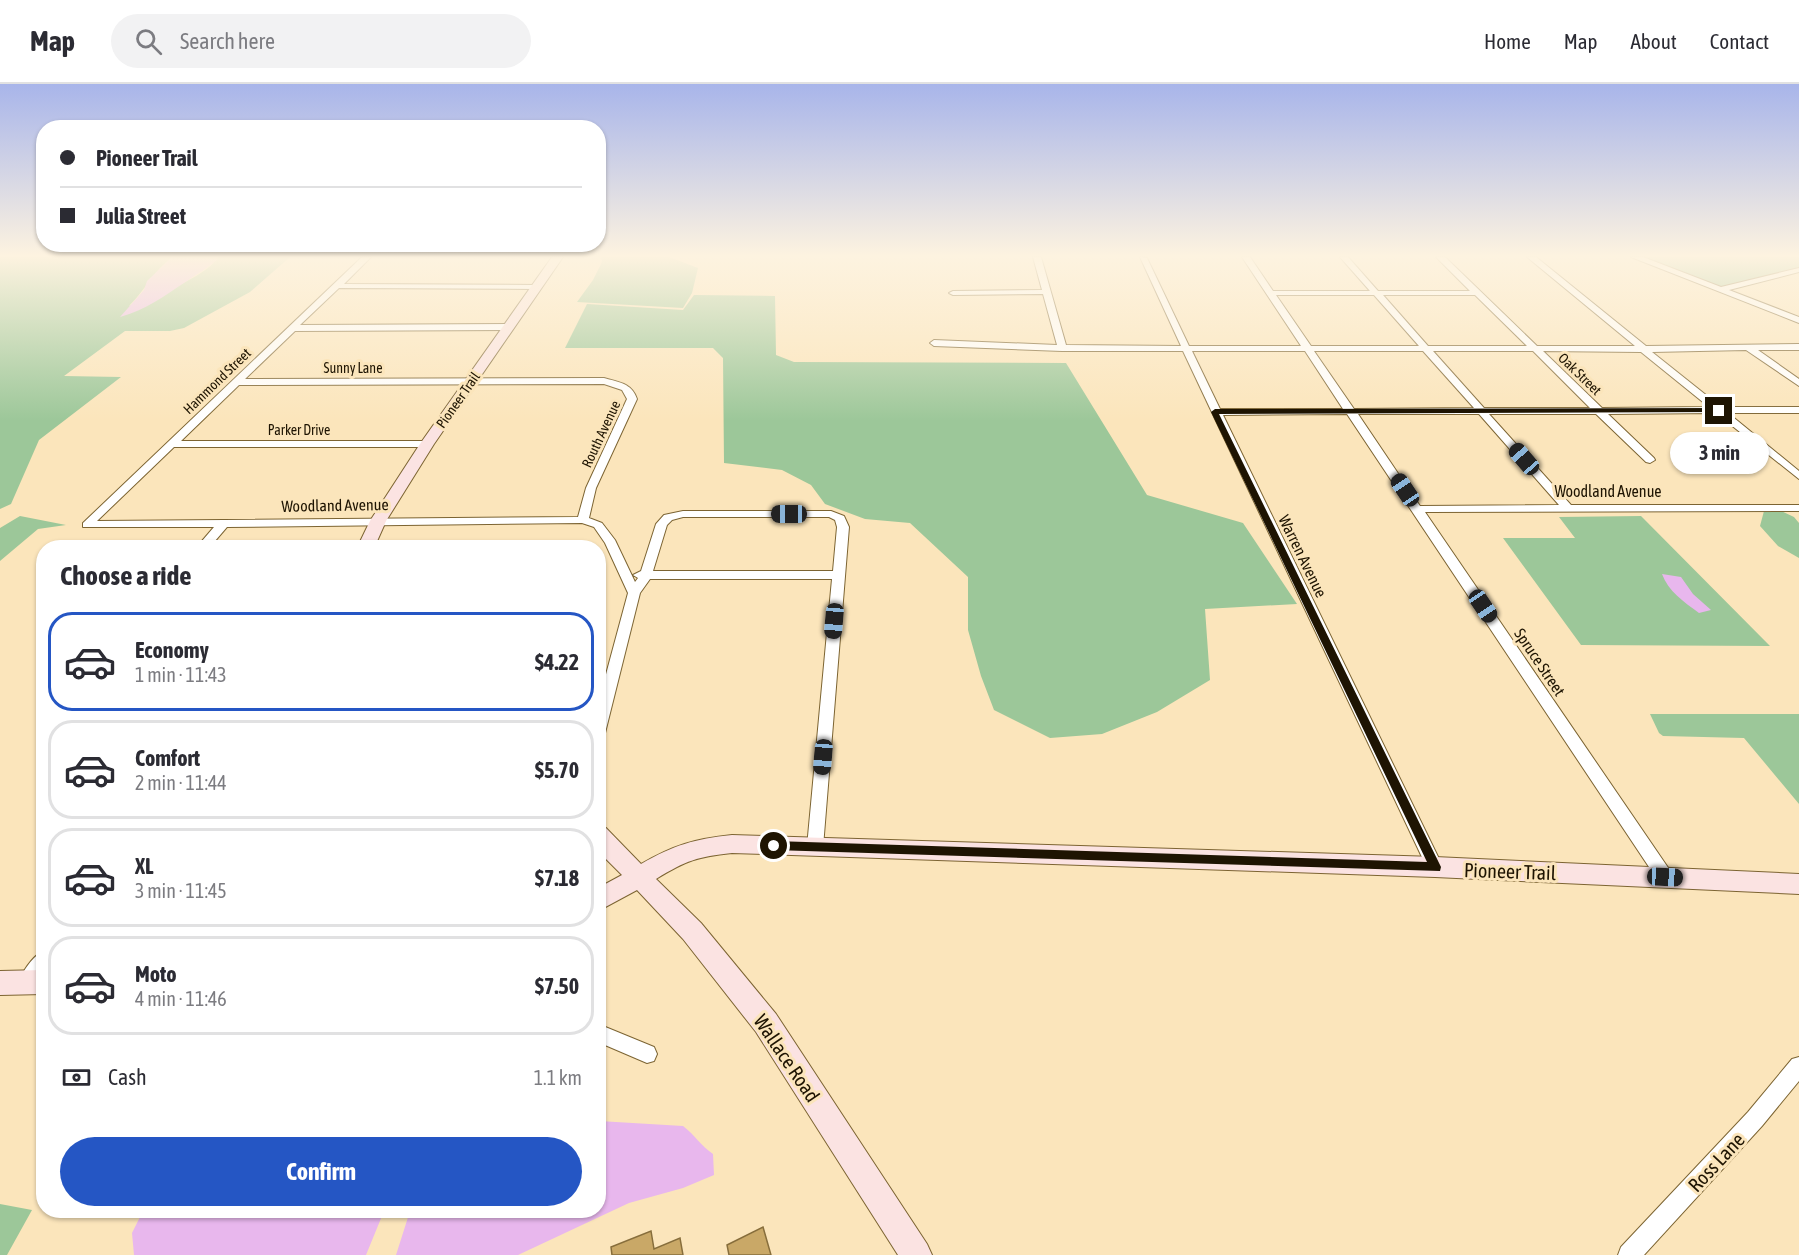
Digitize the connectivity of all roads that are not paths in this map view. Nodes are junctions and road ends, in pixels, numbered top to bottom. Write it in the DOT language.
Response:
graph roads {
  1 [pos="309,312"];
  2 [pos="520,312"];
  3 [pos="1052,312"];
  4 [pos="1169,312"];
  5 [pos="1282,312"];
  6 [pos="1392,312"];
  7 [pos="1497,312"];
  8 [pos="1598,312"];
  9 [pos="1777,312"];
  10 [pos="1799,320"];
  11 [pos="510,327"];
  12 [pos="292,328"];
  13 [pos="934,343"];
  14 [pos="1799,347"];
  15 [pos="1062,348"];
  16 [pos="1187,348"];
  17 [pos="1534,348"];
  18 [pos="1307,349"];
  19 [pos="1425,349"];
  20 [pos="1643,349"];
  21 [pos="1750,349"];
  22 [pos="235,382"];
  23 [pos="470,382"];
  24 [pos="1799,383"];
  25 [pos="1799,410"];
  26 [pos="1352,411"];
  27 [pos="1482,411"];
  28 [pos="1599,411"];
  29 [pos="1719,411"];
  30 [pos="1215,412"];
  31 [pos="170,444"];
  32 [pos="427,444"];
  33 [pos="1650,460"];
  34 [pos="1799,476"];
  35 [pos="1567,507"];
  36 [pos="1799,508"];
  37 [pos="1418,509"];
  38 [pos="583,520"];
  39 [pos="378,521"];
  40 [pos="223,524"];
  41 [pos="87,525"];
  42 [pos="209,540"];
  43 [pos="369,540"];
  44 [pos="626,575"];
  45 [pos="646,575"];
  46 [pos="837,575"];
  47 [pos="634,593"];
  48 [pos="606,702"];
  49 [pos="606,843"];
  50 [pos="815,847"];
  51 [pos="1435,867"];
  52 [pos="639,876"];
  53 [pos="1665,877"];
  54 [pos="1799,884"];
  55 [pos="606,896"];
  56 [pos="35,982"];
  57 [pos="0,983"];
  58 [pos="606,1036"];
  59 [pos="647,1054"];
  60 [pos="1799,1066"];
  61 [pos="916,1255"];
  62 [pos="1629,1255"];
  1 -- 12 [label="street, Hammond Street"];
  2 -- 11 [label="street, Pioneer Trail"];
  3 -- 15 [label="street"];
  4 -- 16 [label="street, Warren Avenue"];
  5 -- 18 [label="street, Spruce Street"];
  6 -- 19 [label="street"];
  7 -- 17 [label="street, Oak Street"];
  8 -- 20 [label="street"];
  9 -- 10 [label="street"];
  11 -- 12 [label="street"];
  11 -- 23 [label="street, Pioneer Trail"];
  12 -- 22 [label="street, Hammond Street"];
  13 -- 15 [label="street"];
  14 -- 21 [label="street"];
  15 -- 16 [label="street"];
  16 -- 18 [label="street"];
  16 -- 30 [label="street, Warren Avenue"];
  17 -- 19 [label="street"];
  17 -- 20 [label="street"];
  17 -- 28 [label="street, Oak Street"];
  18 -- 19 [label="street"];
  18 -- 26 [label="street, Spruce Street"];
  19 -- 27 [label="street"];
  20 -- 21 [label="street"];
  20 -- 29 [label="street"];
  21 -- 24 [label="street"];
  22 -- 23 [label="street, Sunny Lane"];
  22 -- 31 [label="street, Hammond Street"];
  23 -- 32 [label="street, Pioneer Trail"];
  23 -- 38 [label="street, Routh Avenue"];
  25 -- 29 [label="street"];
  26 -- 27 [label="street"];
  26 -- 30 [label="street"];
  26 -- 37 [label="street, Spruce Street"];
  27 -- 28 [label="street"];
  27 -- 35 [label="street"];
  28 -- 29 [label="street"];
  28 -- 33 [label="street, Oak Street"];
  29 -- 34 [label="street"];
  30 -- 51 [label="street, Warren Avenue"];
  31 -- 32 [label="street, Parker Drive"];
  31 -- 41 [label="street, Hammond Street"];
  32 -- 39 [label="street, Pioneer Trail"];
  35 -- 36 [label="street, Woodland Avenue"];
  35 -- 37 [label="street, Woodland Avenue"];
  37 -- 53 [label="street, Spruce Street"];
  38 -- 39 [label="street, Woodland Avenue"];
  38 -- 44 [label="street"];
  39 -- 40 [label="street, Woodland Avenue"];
  39 -- 43 [label="street, Pioneer Trail"];
  40 -- 41 [label="street, Woodland Avenue"];
  40 -- 42 [label="street"];
  44 -- 45 [label="street"];
  44 -- 47 [label="street"];
  45 -- 46 [label="street"];
  45 -- 46 [label="street"];
  45 -- 47 [label="street"];
  46 -- 50 [label="street"];
  47 -- 48 [label="street"];
  49 -- 52 [label="street"];
  50 -- 51 [label="street, Pioneer Trail"];
  50 -- 52 [label="street, Pioneer Trail"];
  51 -- 53 [label="street, Pioneer Trail"];
  52 -- 55 [label="street, Pioneer Trail"];
  52 -- 61 [label="street, Wallace Road"];
  53 -- 54 [label="street, Pioneer Trail"];
  56 -- 57 [label="street"];
  58 -- 59 [label="street"];
  60 -- 62 [label="street, Ross Lane"];
}
